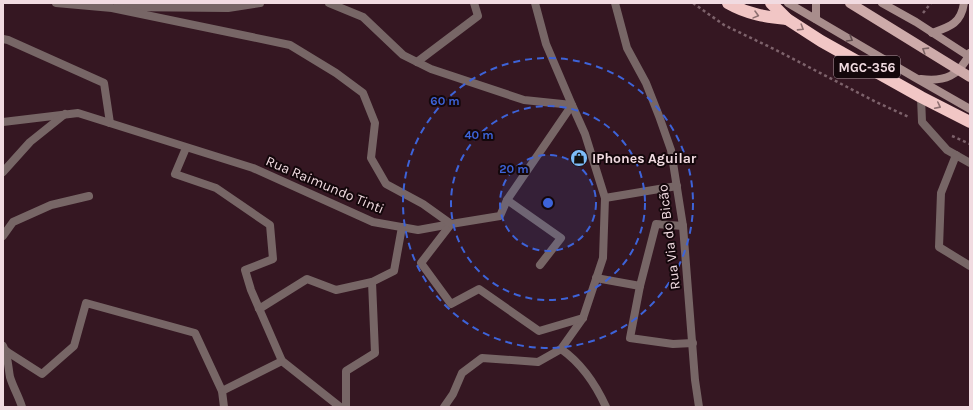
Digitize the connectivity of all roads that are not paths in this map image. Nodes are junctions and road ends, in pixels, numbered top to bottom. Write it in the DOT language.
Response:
graph roads {
  1 [pos="56,3"];
  2 [pos="260,3"];
  3 [pos="329,3"];
  4 [pos="474,3"];
  5 [pos="535,3"];
  6 [pos="615,3"];
  7 [pos="728,3"];
  8 [pos="771,3"];
  9 [pos="788,3"];
  10 [pos="816,3"];
  11 [pos="850,3"];
  12 [pos="882,3"];
  13 [pos="964,3"];
  14 [pos="112,8"];
  15 [pos="787,19"];
  16 [pos="816,19"];
  17 [pos="932,33"];
  18 [pos="3,39"];
  19 [pos="970,55"];
  20 [pos="417,62"];
  21 [pos="958,70"];
  22 [pos="970,77"];
  23 [pos="914,78"];
  24 [pos="921,97"];
  25 [pos="572,105"];
  26 [pos="970,109"];
  27 [pos="65,114"];
  28 [pos="3,122"];
  29 [pos="970,122"];
  30 [pos="110,123"];
  31 [pos="186,148"];
  32 [pos="956,155"];
  33 [pos="970,164"];
  34 [pos="3,172"];
  35 [pos="677,186"];
  36 [pos="89,196"];
  37 [pos="605,198"];
  38 [pos="507,200"];
  39 [pos="451,224"];
  40 [pos="683,226"];
  41 [pos="402,227"];
  42 [pos="3,236"];
  43 [pos="540,265"];
  44 [pos="970,266"];
  45 [pos="596,278"];
  46 [pos="372,282"];
  47 [pos="640,286"];
  48 [pos="259,309"];
  49 [pos="583,318"];
  50 [pos="693,343"];
  51 [pos="4,349"];
  52 [pos="561,350"];
  53 [pos="282,361"];
  54 [pos="222,391"];
  55 [pos="22,407"];
  56 [pos="224,407"];
  57 [pos="340,407"];
  58 [pos="346,407"];
  59 [pos="444,407"];
  60 [pos="606,407"];
  61 [pos="699,407"];
  1 -- 14 [label="street"];
  2 -- 14 [label="street"];
  3 -- 20 [label="street"];
  4 -- 20 [label="street"];
  5 -- 25 [label="street"];
  6 -- 35 [label="street, Rua Via do Bicão"];
  7 -- 15 [label="highway, one-way"];
  8 -- 15 [label="highway, MGC-356"];
  9 -- 16 [label="main road, MGC-356"];
  10 -- 16 [label="main road"];
  21 -- 11 [label="main road, MGC-356, one-way"];
  12 -- 17 [label="main road"];
  13 -- 17 [label="main road"];
  14 -- 39 [label="street"];
  15 -- 24 [label="highway, MGC-356, one-way"];
  16 -- 23 [label="main road, MGC-356, one-way"];
  17 -- 19 [label="main road"];
  18 -- 30 [label="street"];
  19 -- 21 [label="main road"];
  20 -- 25 [label="street"];
  21 -- 22 [label="main road, MGC-356"];
  21 -- 23 [label="main road"];
  23 -- 26 [label="main road, MGC-356"];
  24 -- 29 [label="highway, MGC-356, one-way"];
  24 -- 32 [label="street"];
  25 -- 37 [label="street"];
  25 -- 38 [label="street, Rua Raimundo Tinti"];
  27 -- 28 [label="street, Rua Raimundo Tinti"];
  27 -- 30 [label="street, Rua Raimundo Tinti"];
  27 -- 34 [label="street"];
  30 -- 31 [label="street, Rua Raimundo Tinti"];
  31 -- 41 [label="street, Rua Raimundo Tinti"];
  31 -- 48 [label="street"];
  32 -- 33 [label="street"];
  32 -- 44 [label="street"];
  35 -- 37 [label="street"];
  35 -- 40 [label="street, Rua Via do Bicão"];
  36 -- 42 [label="street"];
  37 -- 45 [label="street"];
  38 -- 39 [label="street, Rua Raimundo Tinti"];
  38 -- 43 [label="street"];
  39 -- 41 [label="street, Rua Raimundo Tinti"];
  39 -- 49 [label="street"];
  40 -- 47 [label="street"];
  40 -- 50 [label="street, Rua Via do Bicão"];
  41 -- 46 [label="street"];
  45 -- 47 [label="street"];
  45 -- 49 [label="street"];
  46 -- 48 [label="street"];
  46 -- 58 [label="street"];
  47 -- 50 [label="street"];
  48 -- 53 [label="street"];
  49 -- 52 [label="street"];
  50 -- 61 [label="street, Rua Via do Bicão"];
  51 -- 54 [label="street"];
  51 -- 55 [label="street"];
  52 -- 59 [label="street"];
  52 -- 60 [label="street"];
  53 -- 54 [label="street"];
  53 -- 57 [label="street"];
  54 -- 56 [label="street"];
}
